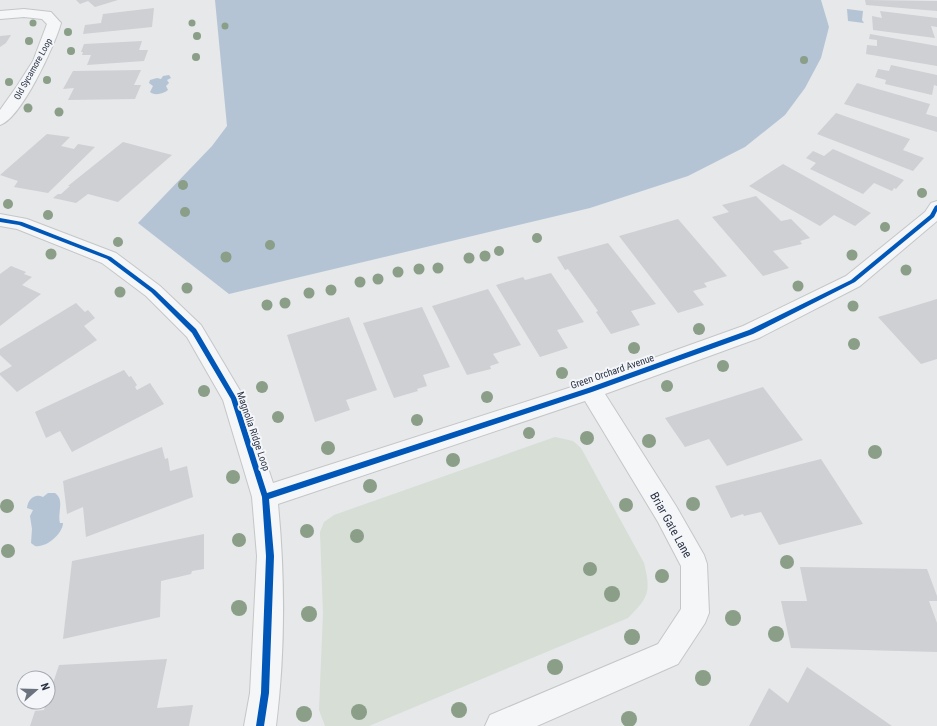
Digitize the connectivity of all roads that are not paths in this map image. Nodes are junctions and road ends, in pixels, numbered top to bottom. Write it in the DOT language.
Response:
graph roads {
  1 [pos="0,16"];
  2 [pos="0,120"];
  3 [pos="935,214"];
  4 [pos="0,220"];
  5 [pos="590,390"];
  6 [pos="265,497"];
  7 [pos="260,726"];
  8 [pos="501,726"];
  1 -- 2 [label="street, Old Sycamore Loop"];
  3 -- 5 [label="street, Green Orchard Avenue"];
  4 -- 6 [label="street, Magnolia Ridge Loop"];
  5 -- 6 [label="street, Green Orchard Avenue"];
  5 -- 8 [label="street, Briar Gate Lane"];
  6 -- 7 [label="street, Magnolia Ridge Loop"];
}
